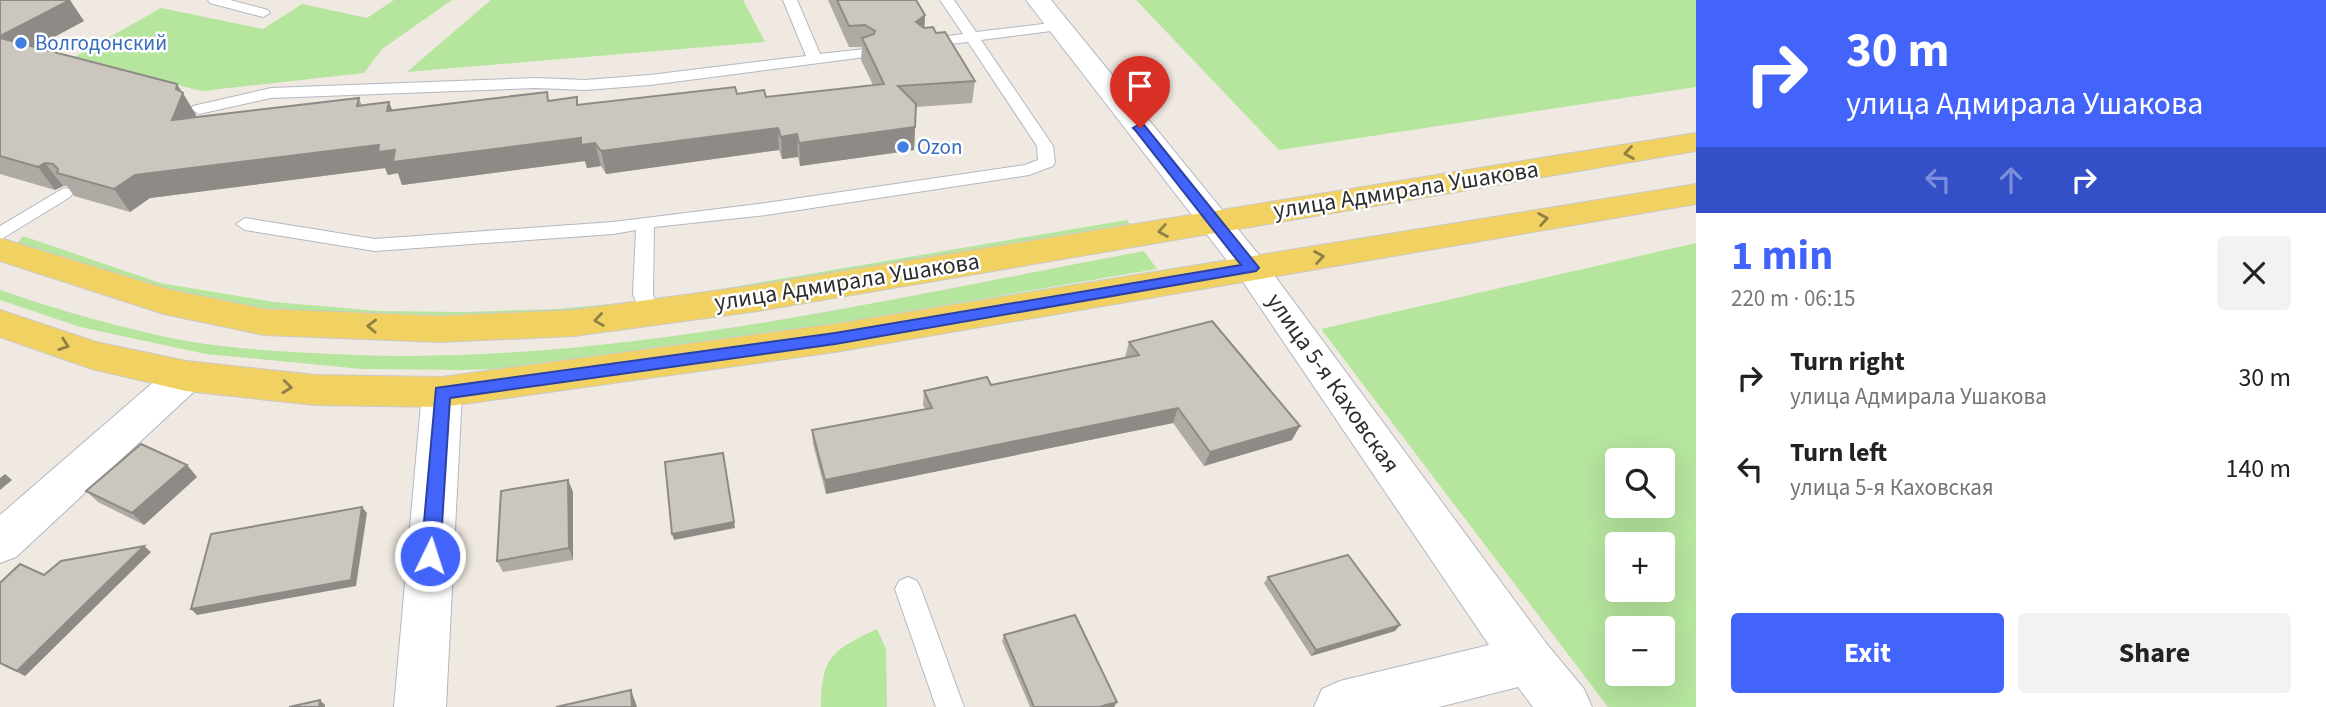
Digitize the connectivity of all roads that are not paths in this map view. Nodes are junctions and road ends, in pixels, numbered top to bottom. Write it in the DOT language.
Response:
graph roads {
  1 [pos="215,0"];
  2 [pos="790,0"];
  3 [pos="947,0"];
  4 [pos="1038,0"];
  5 [pos="263,13"];
  6 [pos="1059,26"];
  7 [pos="973,37"];
  8 [pos="924,43"];
  9 [pos="865,53"];
  10 [pos="815,58"];
  11 [pos="199,109"];
  12 [pos="1696,142"];
  13 [pos="64,193"];
  14 [pos="1696,194"];
  15 [pos="1213,221"];
  16 [pos="645,222"];
  17 [pos="245,224"];
  18 [pos="0,233"];
  19 [pos="0,249"];
  20 [pos="1251,268"];
  21 [pos="649,313"];
  22 [pos="0,323"];
  23 [pos="186,376"];
  24 [pos="442,393"];
  25 [pos="0,543"];
  26 [pos="908,589"];
  27 [pos="1528,660"];
  28 [pos="420,707"];
  29 [pos="950,707"];
  30 [pos="1340,707"];
  31 [pos="1566,707"];
  1 -- 5 [label="lane"];
  2 -- 10 [label="lane"];
  3 -- 7 [label="lane"];
  4 -- 6 [label="street, улица 5-я Каховская"];
  6 -- 7 [label="lane"];
  6 -- 15 [label="street, улица 5-я Каховская"];
  7 -- 8 [label="lane"];
  7 -- 16 [label="lane"];
  9 -- 10 [label="lane"];
  10 -- 11 [label="lane"];
  12 -- 15 [label="main road, улица Адмирала Ушакова, one-way"];
  13 -- 18 [label="lane"];
  20 -- 14 [label="main road, улица Адмирала Ушакова, one-way"];
  15 -- 20 [label="street, улица 5-я Каховская"];
  15 -- 21 [label="main road, улица Адмирала Ушакова, one-way"];
  16 -- 17 [label="lane"];
  16 -- 21 [label="lane"];
  21 -- 19 [label="main road, улица Адмирала Ушакова, one-way"];
  20 -- 24 [label="main road, улица Адмирала Ушакова"];
  20 -- 27 [label="street, улица 5-я Каховская"];
  22 -- 23 [label="main road, улица Адмирала Ушакова, one-way"];
  23 -- 24 [label="main road, улица Адмирала Ушакова, one-way"];
  23 -- 25 [label="street"];
  24 -- 28 [label="street"];
  26 -- 29 [label="lane"];
  27 -- 30 [label="street"];
  27 -- 31 [label="street, улица 5-я Каховская"];
}
